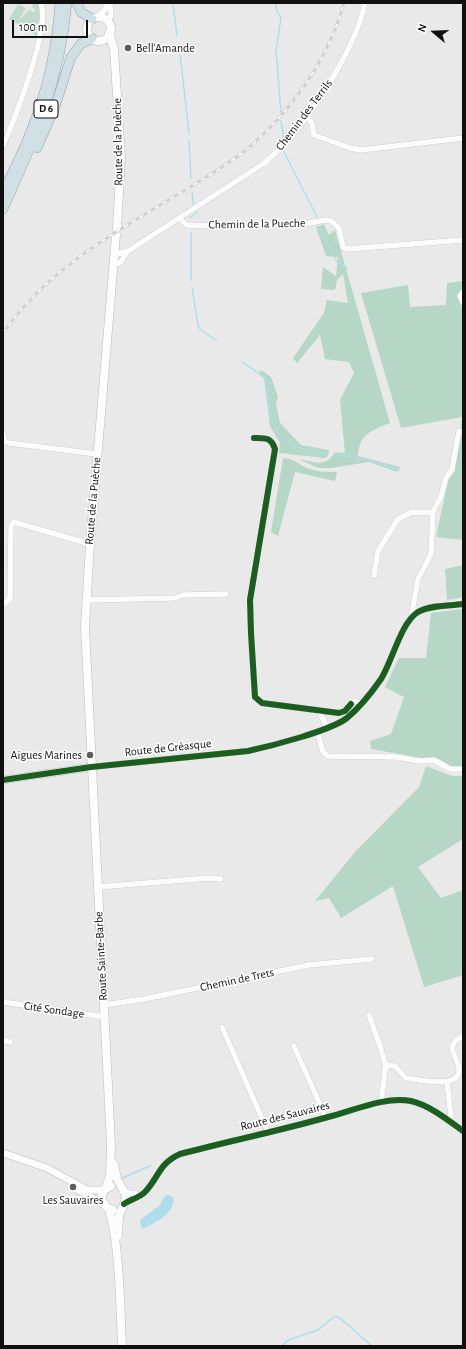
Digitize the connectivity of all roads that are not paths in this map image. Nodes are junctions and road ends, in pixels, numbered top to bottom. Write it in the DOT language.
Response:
graph roads {
  1 [pos="41,3"];
  2 [pos="55,3"];
  3 [pos="60,3"];
  4 [pos="67,3"];
  5 [pos="77,3"];
  6 [pos="109,3"];
  7 [pos="365,3"];
  8 [pos="95,18"];
  9 [pos="108,23"];
  10 [pos="109,33"];
  11 [pos="96,39"];
  12 [pos="114,56"];
  13 [pos="306,116"];
  14 [pos="32,129"];
  15 [pos="463,138"];
  16 [pos="3,146"];
  17 [pos="3,192"];
  18 [pos="3,209"];
  19 [pos="180,218"];
  20 [pos="463,240"];
  21 [pos="128,251"];
  22 [pos="114,255"];
  23 [pos="113,265"];
  24 [pos="463,292"];
  25 [pos="463,303"];
  26 [pos="459,432"];
  27 [pos="3,434"];
  28 [pos="254,438"];
  29 [pos="97,454"];
  30 [pos="433,513"];
  31 [pos="90,544"];
  32 [pos="374,575"];
  33 [pos="226,594"];
  34 [pos="85,600"];
  35 [pos="5,603"];
  36 [pos="463,604"];
  37 [pos="411,618"];
  38 [pos="360,703"];
  39 [pos="319,711"];
  40 [pos="327,728"];
  41 [pos="317,731"];
  42 [pos="91,767"];
  43 [pos="463,769"];
  44 [pos="3,780"];
  45 [pos="221,879"];
  46 [pos="98,887"];
  47 [pos="372,959"];
  48 [pos="3,1002"];
  49 [pos="104,1005"];
  50 [pos="369,1015"];
  51 [pos="105,1017"];
  52 [pos="222,1026"];
  53 [pos="463,1036"];
  54 [pos="3,1040"];
  55 [pos="10,1042"];
  56 [pos="294,1046"];
  57 [pos="386,1067"];
  58 [pos="447,1082"];
  59 [pos="381,1102"];
  60 [pos="326,1118"];
  61 [pos="450,1122"];
  62 [pos="463,1131"];
  63 [pos="268,1132"];
  64 [pos="111,1145"];
  65 [pos="3,1153"];
  66 [pos="33,1164"];
  67 [pos="105,1189"];
  68 [pos="123,1189"];
  69 [pos="142,1195"];
  70 [pos="123,1205"];
  71 [pos="106,1206"];
  72 [pos="118,1276"];
  73 [pos="122,1346"];
  1 -- 16 [label="street"];
  2 -- 14 [label="highway"];
  3 -- 14 [label="highway, D 6"];
  4 -- 18 [label="highway, D 6"];
  5 -- 8 [label="highway"];
  6 -- 8 [label="street"];
  6 -- 9 [label="street"];
  7 -- 13 [label="street, Chemin des Terrils"];
  8 -- 9 [label="main road"];
  8 -- 11 [label="main road"];
  9 -- 10 [label="main road"];
  10 -- 11 [label="main road"];
  10 -- 12 [label="main road, Route de la Puèche"];
  11 -- 12 [label="main road"];
  11 -- 18 [label="highway"];
  12 -- 22 [label="main road, Route de la Puèche"];
  13 -- 15 [label="street"];
  13 -- 19 [label="street, Chemin des Terrils"];
  14 -- 17 [label="highway, D 6"];
  19 -- 20 [label="street, Chemin de la Pueche"];
  19 -- 21 [label="street, Chemin des Terrils"];
  21 -- 22 [label="street, Chemin des Terrils"];
  21 -- 23 [label="street, Chemin des Terrils"];
  22 -- 23 [label="main road, Route de la Puèche"];
  23 -- 29 [label="main road, Route de la Puèche"];
  24 -- 25 [label="street"];
  26 -- 30 [label="street"];
  27 -- 29 [label="street"];
  28 -- 39 [label="street"];
  29 -- 31 [label="main road, Route de la Puèche"];
  30 -- 32 [label="street"];
  30 -- 37 [label="street, Route de Gréasque"];
  31 -- 34 [label="main road, Route de la Puèche"];
  31 -- 35 [label="street"];
  33 -- 34 [label="street"];
  34 -- 42 [label="main road, Route de la Puèche"];
  36 -- 37 [label="street"];
  37 -- 38 [label="street, Route de Gréasque"];
  38 -- 39 [label="street"];
  38 -- 40 [label="street, Route de Gréasque"];
  39 -- 40 [label="street"];
  40 -- 41 [label="street, Route de Gréasque"];
  41 -- 42 [label="street, Route de Gréasque"];
  41 -- 43 [label="street"];
  42 -- 44 [label="street"];
  42 -- 46 [label="main road, Route Sainte-Barbe"];
  45 -- 46 [label="street"];
  46 -- 49 [label="main road, Route Sainte-Barbe"];
  47 -- 49 [label="street, Chemin de Trets"];
  48 -- 51 [label="street, Cité Sondage"];
  49 -- 51 [label="main road, Route Sainte-Barbe"];
  50 -- 57 [label="street"];
  51 -- 64 [label="main road, Route Sainte-Barbe"];
  52 -- 63 [label="street"];
  53 -- 58 [label="street"];
  54 -- 55 [label="street"];
  56 -- 60 [label="street"];
  57 -- 58 [label="street"];
  57 -- 59 [label="street"];
  58 -- 61 [label="street"];
  59 -- 60 [label="street, Route des Sauvaires"];
  59 -- 61 [label="street, Route des Sauvaires"];
  60 -- 63 [label="street, Route des Sauvaires"];
  61 -- 62 [label="street, Route des Sauvaires"];
  63 -- 69 [label="street, Route des Sauvaires"];
  64 -- 67 [label="main road, Route Sainte-Barbe"];
  64 -- 68 [label="main road, Route Sainte-Barbe"];
  65 -- 66 [label="street"];
  66 -- 67 [label="street"];
  66 -- 71 [label="street"];
  67 -- 68 [label="main road"];
  67 -- 71 [label="main road"];
  68 -- 69 [label="street"];
  68 -- 70 [label="main road"];
  69 -- 70 [label="street, Route des Sauvaires"];
  70 -- 71 [label="main road"];
  70 -- 72 [label="main road"];
  71 -- 72 [label="main road"];
  72 -- 73 [label="main road"];
}
